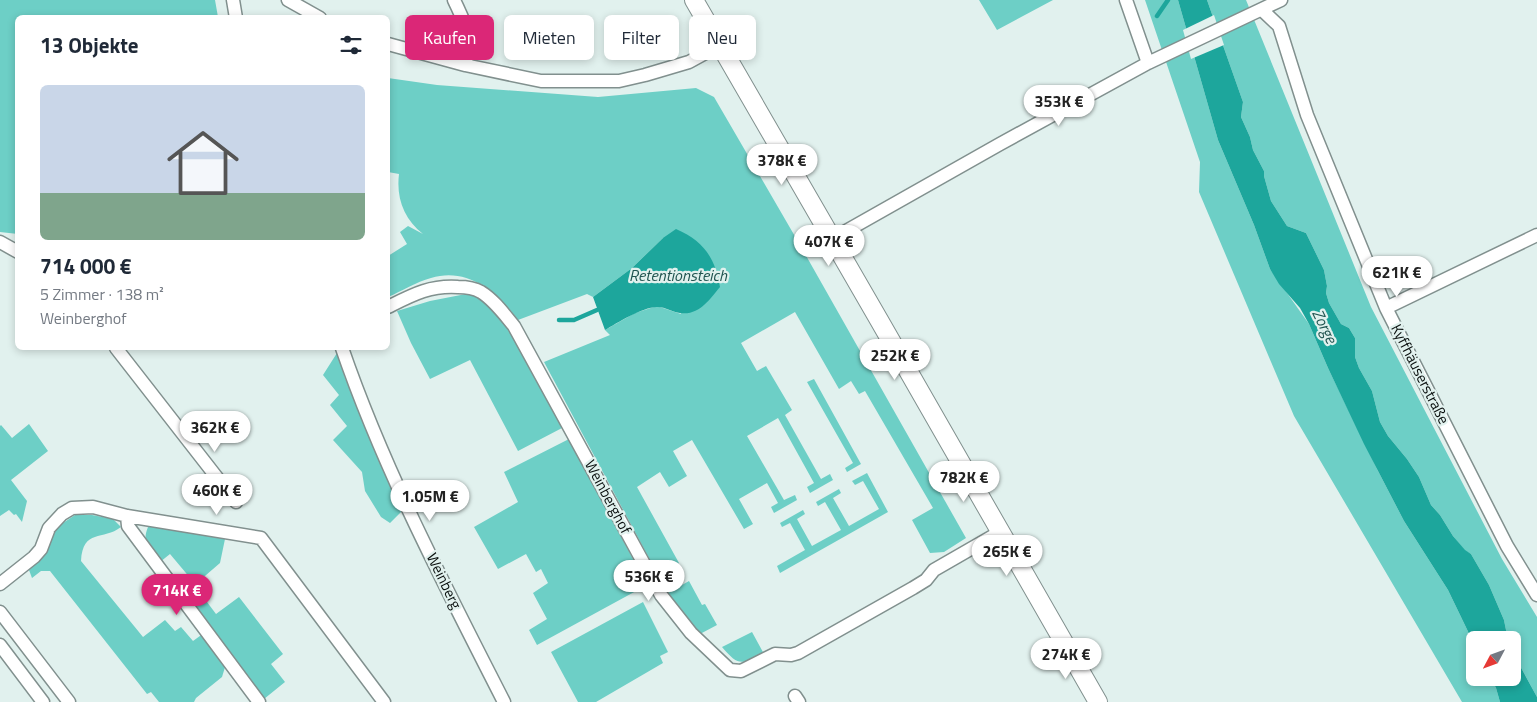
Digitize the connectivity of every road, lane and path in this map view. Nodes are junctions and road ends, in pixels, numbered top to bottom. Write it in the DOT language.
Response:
graph roads {
  1 [pos="232,0"];
  2 [pos="288,0"];
  3 [pos="454,0"];
  4 [pos="694,0"];
  5 [pos="1126,0"];
  6 [pos="1281,0"];
  7 [pos="1257,12"];
  8 [pos="235,15"];
  9 [pos="315,15"];
  10 [pos="703,15"];
  11 [pos="390,45"];
  12 [pos="693,60"];
  13 [pos="729,60"];
  14 [pos="1148,63"];
  15 [pos="465,65"];
  16 [pos="1537,235"];
  17 [pos="832,240"];
  18 [pos="0,242"];
  19 [pos="15,250"];
  20 [pos="390,306"];
  21 [pos="1386,308"];
  22 [pos="118,350"];
  23 [pos="343,350"];
  24 [pos="236,502"];
  25 [pos="127,516"];
  26 [pos="1000,532"];
  27 [pos="0,584"];
  28 [pos="1537,594"];
  29 [pos="0,612"];
  30 [pos="0,645"];
  31 [pos="42,702"];
  32 [pos="69,702"];
  33 [pos="259,702"];
  34 [pos="384,702"];
  35 [pos="503,702"];
  36 [pos="1098,702"];
  1 -- 8 [label="street"];
  2 -- 9 [label="street"];
  3 -- 15 [label="street"];
  4 -- 10 [label="main road"];
  5 -- 14 [label="street"];
  6 -- 7 [label="street"];
  7 -- 14 [label="street"];
  7 -- 21 [label="street, Kyffhäuserstraße"];
  11 -- 15 [label="street"];
  12 -- 15 [label="street"];
  13 -- 17 [label="main road"];
  14 -- 17 [label="street"];
  16 -- 21 [label="street"];
  17 -- 26 [label="main road"];
  18 -- 19 [label="street"];
  20 -- 26 [label="street, Weinberghof"];
  21 -- 28 [label="street, Kyffhäuserstraße"];
  22 -- 24 [label="street"];
  23 -- 35 [label="street, Weinberg"];
  25 -- 27 [label="street"];
  25 -- 33 [label="street"];
  25 -- 34 [label="street"];
  26 -- 36 [label="main road"];
  29 -- 32 [label="street"];
  30 -- 31 [label="street"];
}
